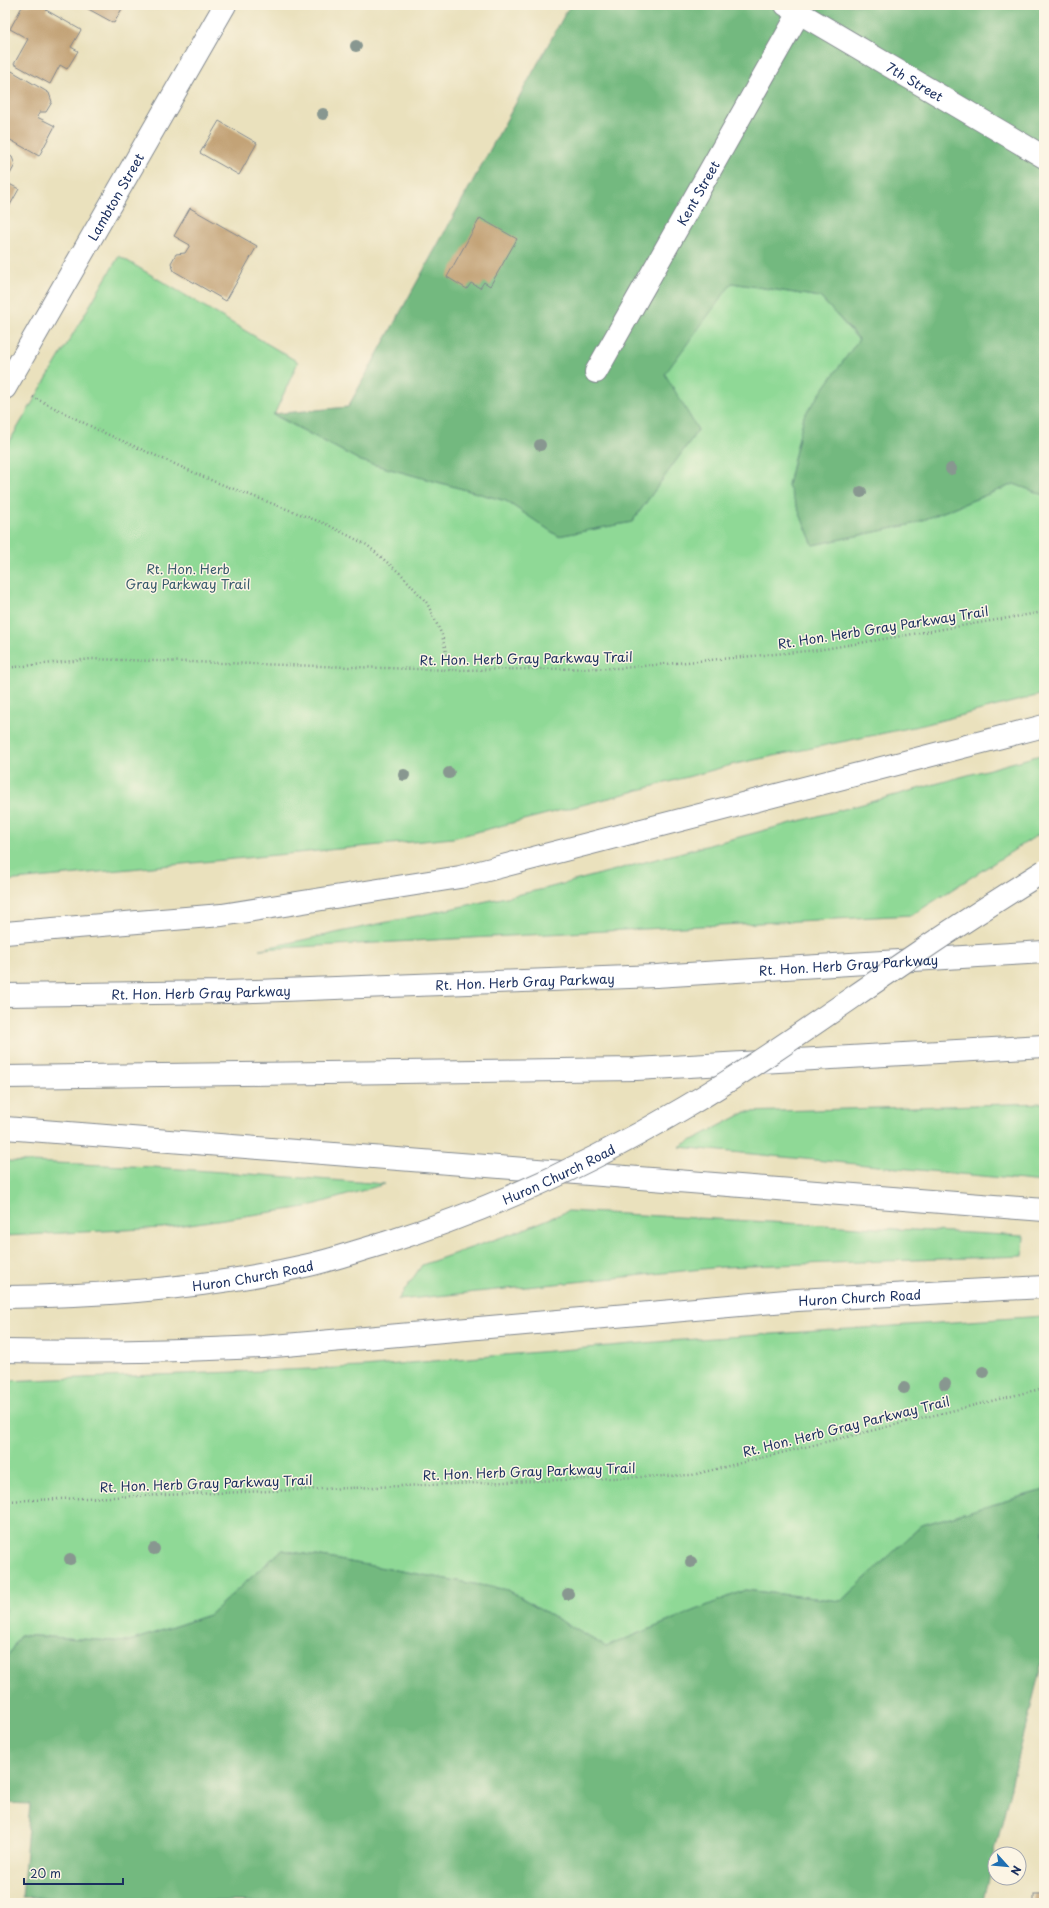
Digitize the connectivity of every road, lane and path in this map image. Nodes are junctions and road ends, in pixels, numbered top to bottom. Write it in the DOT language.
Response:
graph roads {
  1 [pos="225,5"];
  2 [pos="793,9"];
  3 [pos="1044,157"];
  4 [pos="596,372"];
  5 [pos="6,386"];
  6 [pos="1044,612"];
  7 [pos="5,668"];
  8 [pos="450,670"];
  9 [pos="1044,726"];
  10 [pos="1044,871"];
  11 [pos="5,933"];
  12 [pos="1044,952"];
  13 [pos="5,996"];
  14 [pos="1044,1046"];
  15 [pos="5,1077"];
  16 [pos="5,1128"];
  17 [pos="1044,1210"];
  18 [pos="1044,1287"];
  19 [pos="5,1297"];
  20 [pos="5,1351"];
  21 [pos="1044,1388"];
  22 [pos="5,1501"];
  1 -- 5 [label="main road, Lambton Street"];
  2 -- 3 [label="main road, 7th Street"];
  2 -- 4 [label="main road, Kent Street"];
  5 -- 8 [label="path"];
  6 -- 8 [label="path, Rt. Hon. Herb Gray Parkway Trail"];
  7 -- 8 [label="path, Rt. Hon. Herb Gray Parkway Trail"];
  9 -- 11 [label="main road"];
  10 -- 19 [label="main road, Huron Church Road, bridge"];
  12 -- 13 [label="main road, Rt. Hon. Herb Gray Parkway"];
  14 -- 15 [label="main road"];
  16 -- 17 [label="main road"];
  18 -- 20 [label="main road, Huron Church Road"];
  21 -- 22 [label="path, Rt. Hon. Herb Gray Parkway Trail"];
}
